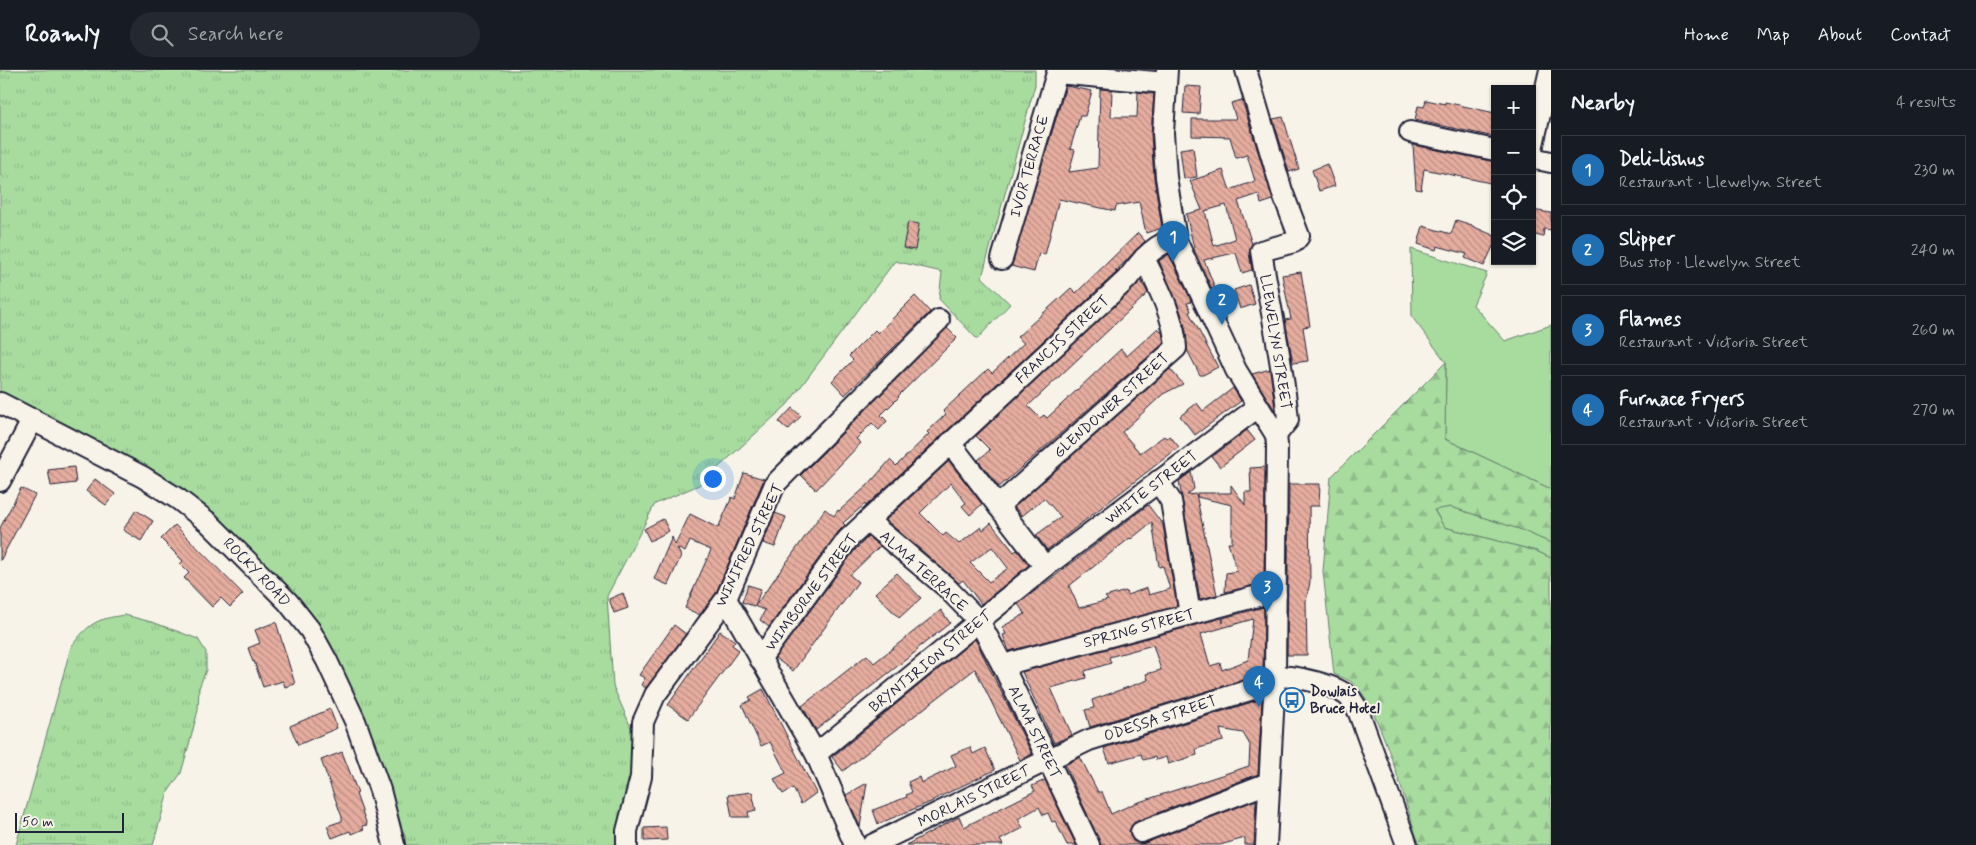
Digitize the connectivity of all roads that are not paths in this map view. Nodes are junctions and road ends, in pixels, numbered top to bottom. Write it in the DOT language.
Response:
graph roads {
  1 [pos="1246,70"];
  2 [pos="1550,70"];
  3 [pos="1167,76"];
  4 [pos="1536,131"];
  5 [pos="1410,132"];
  6 [pos="1491,149"];
  7 [pos="1536,159"];
  8 [pos="1551,162"];
  9 [pos="1176,240"];
  10 [pos="1144,258"];
  11 [pos="1002,259"];
  12 [pos="939,320"];
  13 [pos="0,402"];
  14 [pos="1258,408"];
  15 [pos="33,419"];
  16 [pos="1276,435"];
  17 [pos="950,443"];
  18 [pos="1158,481"];
  19 [pos="0,482"];
  20 [pos="998,506"];
  21 [pos="868,521"];
  22 [pos="1045,567"];
  23 [pos="1276,595"];
  24 [pos="726,599"];
  25 [pos="1190,614"];
  26 [pos="979,621"];
  27 [pos="760,659"];
  28 [pos="1003,666"];
  29 [pos="1274,681"];
  30 [pos="816,754"];
  31 [pos="1049,759"];
  32 [pos="1269,785"];
  33 [pos="1140,832"];
  34 [pos="394,845"];
  35 [pos="627,845"];
  36 [pos="855,845"];
  37 [pos="872,845"];
  38 [pos="1089,845"];
  39 [pos="1266,845"];
  40 [pos="1407,845"];
  1 -- 16 [label="street, LLEWELYN STREET"];
  2 -- 4 [label="street"];
  3 -- 9 [label="street, LLEWELYN STREET"];
  3 -- 11 [label="street, IVOR TERRACE"];
  5 -- 6 [label="street"];
  7 -- 8 [label="street"];
  9 -- 10 [label="street, FRANCIS STREET"];
  9 -- 14 [label="street, LLEWELYN STREET"];
  10 -- 17 [label="street, FRANCIS STREET"];
  10 -- 20 [label="street, GLENDOWER STREET"];
  12 -- 24 [label="street, WINIFRED STREET"];
  13 -- 15 [label="street, ROCKY ROAD"];
  14 -- 16 [label="street, LLEWELYN STREET"];
  14 -- 18 [label="street, WHITE STREET"];
  15 -- 19 [label="street"];
  15 -- 34 [label="street, ROCKY ROAD"];
  16 -- 23 [label="street"];
  17 -- 20 [label="street"];
  17 -- 21 [label="street, WIMBORNE STREET"];
  18 -- 22 [label="street, WHITE STREET"];
  18 -- 25 [label="street"];
  20 -- 22 [label="street"];
  21 -- 26 [label="street, ALMA TERRACE"];
  21 -- 27 [label="street, WIMBORNE STREET"];
  22 -- 26 [label="street, BRYNTIRION STREET"];
  23 -- 25 [label="street, SPRING STREET"];
  23 -- 29 [label="street"];
  24 -- 27 [label="street"];
  24 -- 35 [label="street, WINIFRED STREET"];
  25 -- 28 [label="street, SPRING STREET"];
  26 -- 28 [label="street, ALMA STREET"];
  26 -- 30 [label="street, BRYNTIRION STREET"];
  27 -- 30 [label="street"];
  28 -- 31 [label="street, ALMA STREET"];
  29 -- 31 [label="street, ODESSA STREET"];
  29 -- 32 [label="street"];
  29 -- 40 [label="street, ODESSA STREET"];
  30 -- 36 [label="street"];
  31 -- 37 [label="street, MORLAIS STREET"];
  31 -- 38 [label="street, ALMA STREET"];
  32 -- 33 [label="street"];
  32 -- 39 [label="street"];
}
